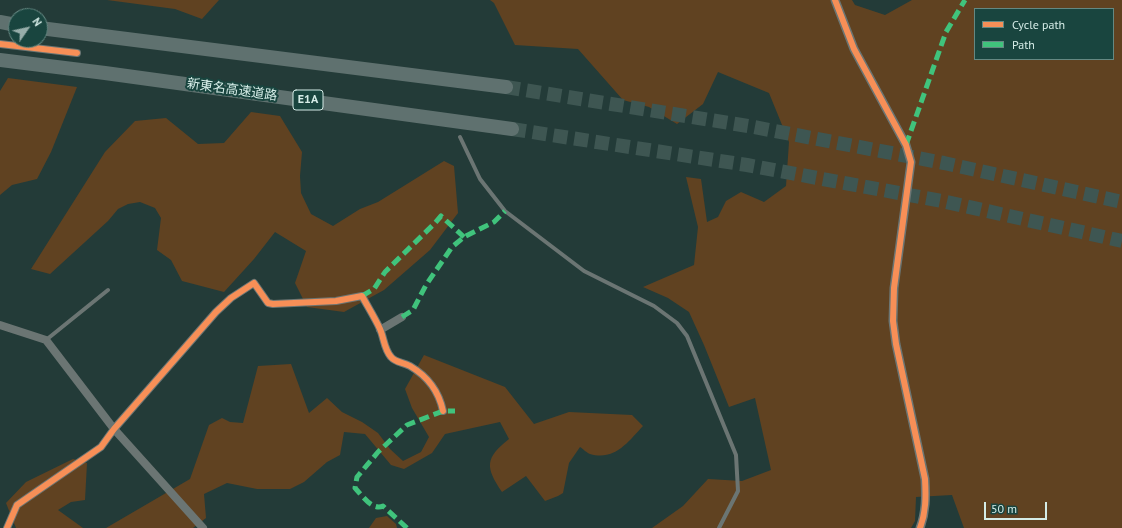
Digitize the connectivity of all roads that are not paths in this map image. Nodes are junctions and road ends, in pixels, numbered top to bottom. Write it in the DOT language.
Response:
graph roads {
  1 [pos="835,0"];
  2 [pos="48,29"];
  3 [pos="0,44"];
  4 [pos="77,53"];
  5 [pos="0,60"];
  6 [pos="506,87"];
  7 [pos="512,129"];
  8 [pos="460,137"];
  9 [pos="108,290"];
  10 [pos="402,317"];
  11 [pos="0,324"];
  12 [pos="380,330"];
  13 [pos="46,340"];
  14 [pos="443,411"];
  15 [pos="114,430"];
  16 [pos="7,528"];
  17 [pos="204,528"];
  18 [pos="719,528"];
  19 [pos="920,528"];
  1 -- 19 [label="street"];
  2 -- 6 [label="highway"];
  3 -- 4 [label="street"];
  5 -- 7 [label="highway, 新東名高速道路 / E1A"];
  8 -- 18 [label="lane"];
  9 -- 13 [label="lane"];
  10 -- 12 [label="street"];
  11 -- 13 [label="street"];
  12 -- 14 [label="street"];
  12 -- 15 [label="street"];
  13 -- 15 [label="street"];
  15 -- 16 [label="street"];
  15 -- 17 [label="street"];
}
